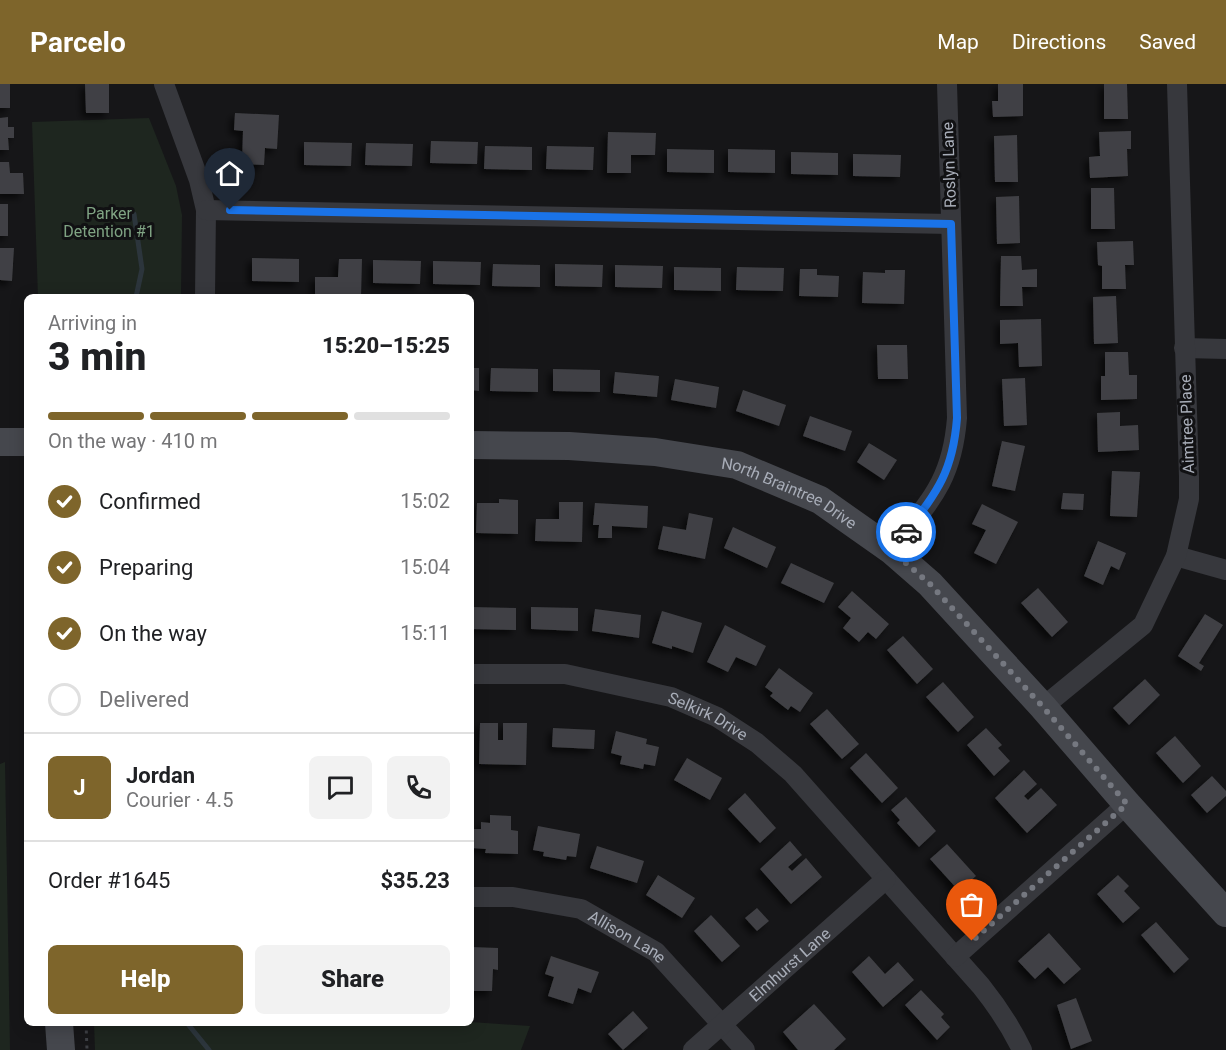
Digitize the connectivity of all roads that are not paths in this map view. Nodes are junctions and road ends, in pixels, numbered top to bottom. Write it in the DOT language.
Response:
graph roads {
  1 [pos="164,84"];
  2 [pos="947,84"];
  3 [pos="1177,84"];
  4 [pos="206,210"];
  5 [pos="951,224"];
  6 [pos="206,294"];
  7 [pos="1184,348"];
  8 [pos="1226,349"];
  9 [pos="0,442"];
  10 [pos="24,442"];
  11 [pos="474,445"];
  12 [pos="891,550"];
  13 [pos="1176,556"];
  14 [pos="1226,570"];
  15 [pos="474,674"];
  16 [pos="1043,707"];
  17 [pos="1127,804"];
  18 [pos="886,879"];
  19 [pos="474,897"];
  20 [pos="1226,913"];
  21 [pos="955,957"];
  22 [pos="722,1022"];
  23 [pos="59,1026"];
  24 [pos="61,1050"];
  25 [pos="693,1050"];
  26 [pos="746,1050"];
  27 [pos="1022,1050"];
  1 -- 4 [label="street"];
  2 -- 5 [label="street, Roslyn Lane"];
  3 -- 7 [label="street, Aimtree Place"];
  4 -- 5 [label="street"];
  4 -- 6 [label="street"];
  5 -- 12 [label="street, Roslyn Lane"];
  7 -- 8 [label="street"];
  7 -- 13 [label="street, Aimtree Place"];
  9 -- 10 [label="street"];
  11 -- 12 [label="street, North Braintree Drive"];
  12 -- 16 [label="street, North Braintree Drive"];
  13 -- 14 [label="street"];
  13 -- 16 [label="street, Aimtree Place"];
  15 -- 18 [label="street, Selkirk Drive"];
  16 -- 17 [label="street, North Braintree Drive"];
  17 -- 20 [label="street, North Braintree Drive"];
  17 -- 21 [label="street"];
  18 -- 21 [label="street, Selkirk Drive"];
  18 -- 22 [label="street, Elmhurst Lane"];
  19 -- 22 [label="street, Allison Lane"];
  21 -- 27 [label="street, Selkirk Drive"];
  22 -- 25 [label="street, Elmhurst Lane"];
  22 -- 26 [label="street, Allison Lane"];
  23 -- 24 [label="street"];
}
